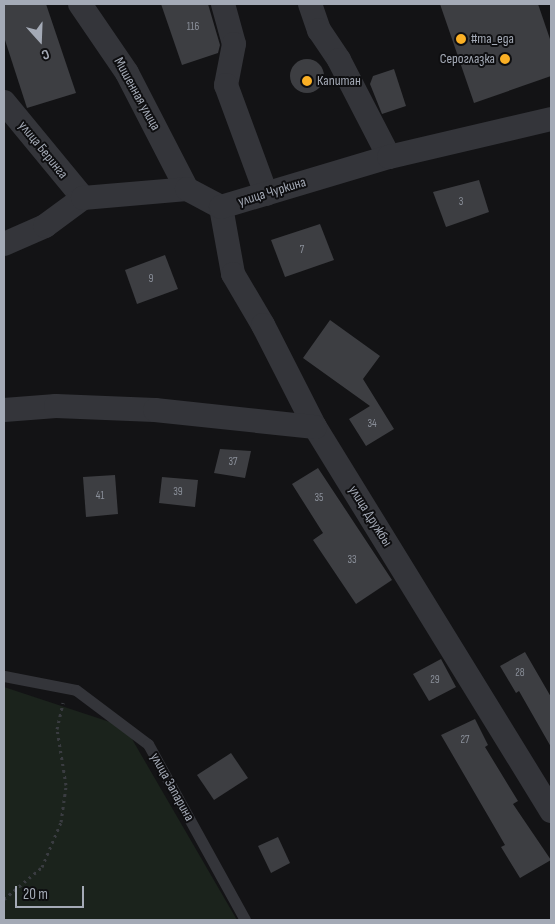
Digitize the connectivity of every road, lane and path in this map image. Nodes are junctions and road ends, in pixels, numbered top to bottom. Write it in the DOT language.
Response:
graph roads {
  1 [pos="80,4"];
  2 [pos="223,4"];
  3 [pos="310,4"];
  4 [pos="4,102"];
  5 [pos="551,118"];
  6 [pos="389,157"];
  7 [pos="187,189"];
  8 [pos="266,194"];
  9 [pos="83,198"];
  10 [pos="221,207"];
  11 [pos="4,244"];
  12 [pos="4,410"];
  13 [pos="315,427"];
  14 [pos="4,676"];
  15 [pos="67,688"];
  16 [pos="551,811"];
  17 [pos="4,898"];
  18 [pos="246,920"];
  1 -- 7 [label="street, Мишенная улица"];
  2 -- 8 [label="street"];
  3 -- 6 [label="street"];
  4 -- 9 [label="street, улица Беринга"];
  5 -- 6 [label="street, улица Чуркина"];
  6 -- 8 [label="street, улица Чуркина"];
  7 -- 9 [label="street"];
  7 -- 10 [label="street, улица Чуркина"];
  8 -- 10 [label="street, улица Чуркина"];
  9 -- 11 [label="street"];
  10 -- 13 [label="street, улица Дружбы"];
  12 -- 13 [label="street"];
  13 -- 16 [label="street, улица Дружбы"];
  14 -- 15 [label="lane, улица Запарина"];
  15 -- 17 [label="path"];
  15 -- 18 [label="lane, улица Запарина"];
}
